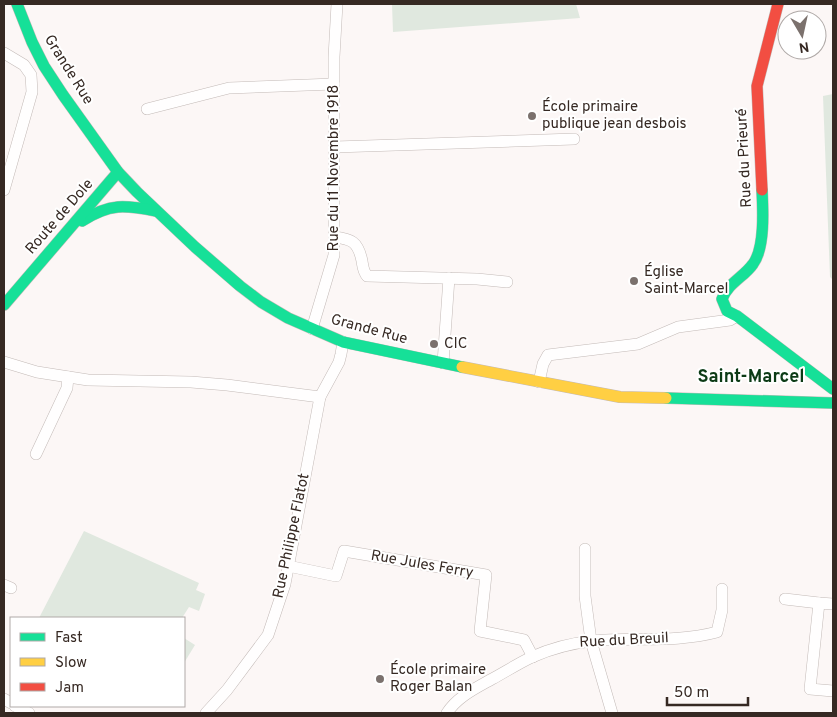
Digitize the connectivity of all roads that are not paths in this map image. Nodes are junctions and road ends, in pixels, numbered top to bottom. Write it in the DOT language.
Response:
graph roads {
  1 [pos="18,4"];
  2 [pos="336,4"];
  3 [pos="778,4"];
  4 [pos="4,53"];
  5 [pos="334,84"];
  6 [pos="147,110"];
  7 [pos="574,139"];
  8 [pos="335,147"];
  9 [pos="118,172"];
  10 [pos="4,190"];
  11 [pos="156,211"];
  12 [pos="66,233"];
  13 [pos="334,237"];
  14 [pos="449,278"];
  15 [pos="507,282"];
  16 [pos="4,304"];
  17 [pos="737,316"];
  18 [pos="312,329"];
  19 [pos="343,342"];
  20 [pos="4,362"];
  21 [pos="444,363"];
  22 [pos="68,377"];
  23 [pos="538,382"];
  24 [pos="833,388"];
  25 [pos="320,397"];
  26 [pos="833,403"];
  27 [pos="36,454"];
  28 [pos="585,549"];
  29 [pos="288,566"];
  30 [pos="722,589"];
  31 [pos="785,599"];
  32 [pos="819,603"];
  33 [pos="833,604"];
  34 [pos="591,641"];
  35 [pos="533,657"];
  36 [pos="833,691"];
  37 [pos="17,707"];
  38 [pos="29,713"];
  39 [pos="206,713"];
  40 [pos="447,713"];
  41 [pos="612,713"];
  1 -- 9 [label="main road, Grande Rue"];
  2 -- 5 [label="street, Rue du 11 Novembre 1918"];
  3 -- 17 [label="main road, Rue du Prieuré"];
  4 -- 10 [label="street"];
  5 -- 6 [label="street"];
  5 -- 8 [label="street, Rue du 11 Novembre 1918"];
  7 -- 8 [label="street"];
  8 -- 13 [label="street, Rue du 11 Novembre 1918"];
  9 -- 11 [label="main road, Grande Rue"];
  9 -- 12 [label="main road, Route de Dole"];
  11 -- 12 [label="main road"];
  11 -- 18 [label="main road, Grande Rue"];
  12 -- 16 [label="main road, Route de Dole"];
  13 -- 14 [label="street"];
  13 -- 18 [label="street, Rue du 11 Novembre 1918"];
  14 -- 15 [label="street"];
  14 -- 21 [label="street"];
  17 -- 23 [label="street"];
  17 -- 24 [label="main road"];
  18 -- 19 [label="main road, Grande Rue"];
  19 -- 21 [label="main road, Grande Rue"];
  19 -- 25 [label="street, Rue Philippe Flatot"];
  20 -- 22 [label="street"];
  21 -- 23 [label="main road, Grande Rue"];
  22 -- 25 [label="street"];
  22 -- 27 [label="street"];
  23 -- 26 [label="main road, Grande Rue"];
  25 -- 29 [label="street, Rue Philippe Flatot"];
  28 -- 34 [label="street"];
  29 -- 35 [label="street, Rue Jules Ferry"];
  29 -- 39 [label="street, Rue Philippe Flatot"];
  30 -- 34 [label="street, Rue du Breuil"];
  31 -- 32 [label="street"];
  32 -- 33 [label="street"];
  32 -- 36 [label="street"];
  34 -- 35 [label="street, Rue du Breuil"];
  34 -- 41 [label="street"];
  35 -- 40 [label="street, Rue du Breuil"];
  37 -- 38 [label="street"];
}
